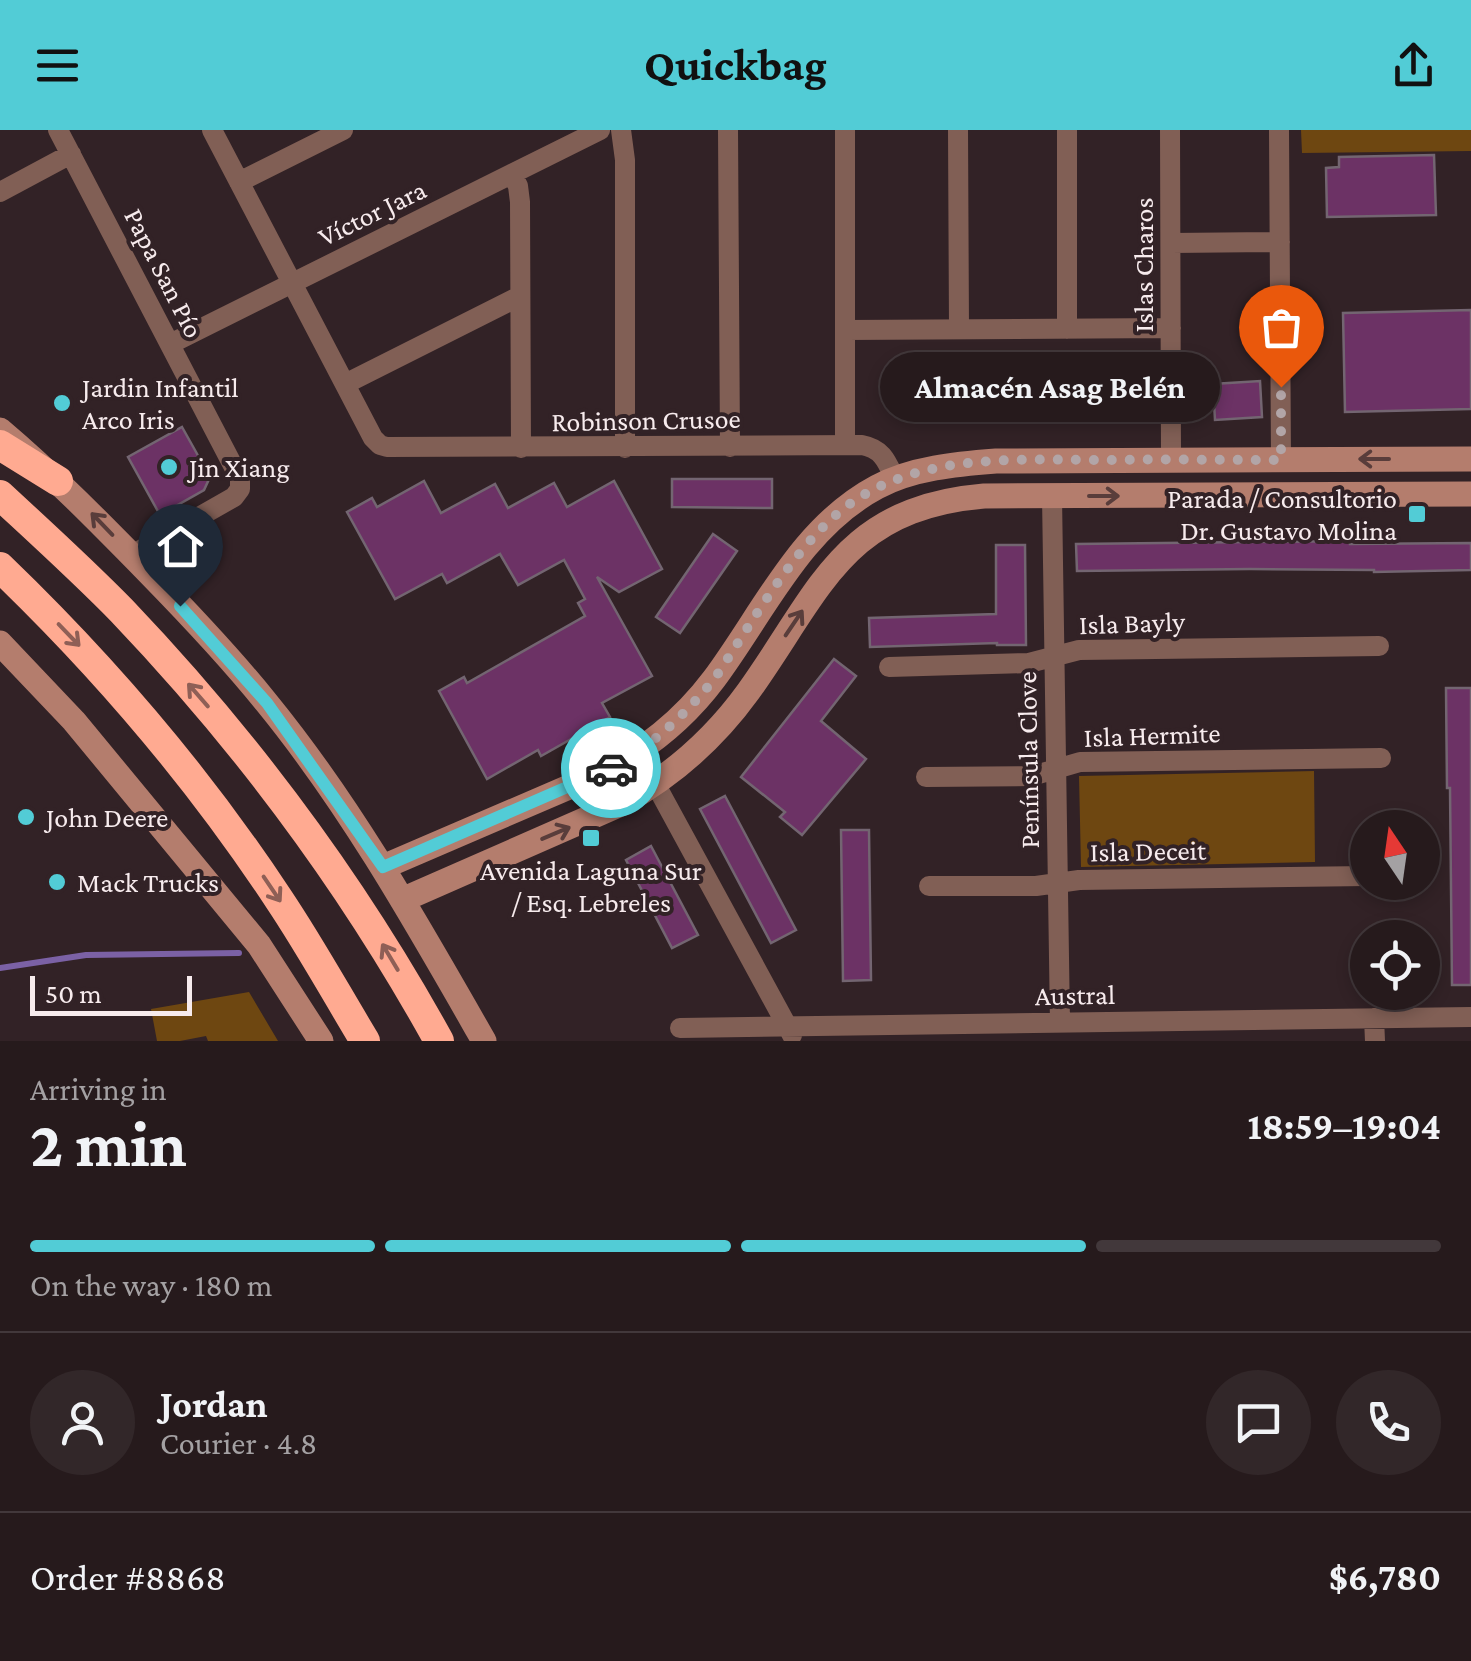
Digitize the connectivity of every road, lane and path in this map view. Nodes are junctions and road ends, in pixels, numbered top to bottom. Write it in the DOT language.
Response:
graph roads {
  1 [pos="58,130"];
  2 [pos="212,130"];
  3 [pos="343,130"];
  4 [pos="600,130"];
  5 [pos="621,130"];
  6 [pos="728,130"];
  7 [pos="845,130"];
  8 [pos="958,130"];
  9 [pos="1067,130"];
  10 [pos="1170,130"];
  11 [pos="1279,130"];
  12 [pos="71,154"];
  13 [pos="512,174"];
  14 [pos="239,182"];
  15 [pos="3,188"];
  16 [pos="1280,242"];
  17 [pos="1171,243"];
  18 [pos="292,283"];
  19 [pos="520,296"];
  20 [pos="1171,328"];
  21 [pos="959,329"];
  22 [pos="1067,329"];
  23 [pos="846,330"];
  24 [pos="170,344"];
  25 [pos="345,384"];
  26 [pos="0,430"];
  27 [pos="0,445"];
  28 [pos="845,445"];
  29 [pos="730,446"];
  30 [pos="521,448"];
  31 [pos="625,448"];
  32 [pos="1471,458"];
  33 [pos="1171,460"];
  34 [pos="1281,460"];
  35 [pos="895,479"];
  36 [pos="58,481"];
  37 [pos="1471,494"];
  38 [pos="0,495"];
  39 [pos="1052,496"];
  40 [pos="132,555"];
  41 [pos="0,566"];
  42 [pos="0,644"];
  43 [pos="1379,646"];
  44 [pos="1054,656"];
  45 [pos="889,667"];
  46 [pos="638,752"];
  47 [pos="1381,758"];
  48 [pos="1056,769"];
  49 [pos="926,778"];
  50 [pos="656,785"];
  51 [pos="383,867"];
  52 [pos="1350,876"];
  53 [pos="1058,883"];
  54 [pos="929,886"];
  55 [pos="402,900"];
  56 [pos="1471,1016"];
  57 [pos="1374,1018"];
  58 [pos="680,1028"];
  59 [pos="1046,1029"];
  60 [pos="1263,1030"];
  61 [pos="1151,1031"];
  62 [pos="792,1034"];
  63 [pos="321,1041"];
  64 [pos="365,1041"];
  65 [pos="439,1041"];
  66 [pos="484,1041"];
  67 [pos="1374,1041"];
  1 -- 12 [label="street, Papa San Pío"];
  2 -- 14 [label="street"];
  3 -- 14 [label="street"];
  4 -- 13 [label="street, Víctor Jara"];
  5 -- 31 [label="street"];
  6 -- 29 [label="street"];
  7 -- 23 [label="street"];
  8 -- 21 [label="street"];
  9 -- 22 [label="street"];
  10 -- 17 [label="street, Islas Charos"];
  11 -- 16 [label="street"];
  12 -- 15 [label="street"];
  12 -- 24 [label="street, Papa San Pío"];
  13 -- 18 [label="street, Víctor Jara"];
  13 -- 19 [label="street"];
  14 -- 18 [label="street"];
  16 -- 17 [label="street"];
  16 -- 34 [label="street"];
  17 -- 20 [label="street, Islas Charos"];
  18 -- 24 [label="street, Víctor Jara"];
  18 -- 25 [label="street"];
  19 -- 25 [label="street"];
  19 -- 30 [label="street"];
  20 -- 22 [label="street"];
  20 -- 33 [label="street, Islas Charos"];
  21 -- 22 [label="street"];
  21 -- 23 [label="street"];
  23 -- 28 [label="street"];
  24 -- 40 [label="street, Papa San Pío"];
  25 -- 30 [label="street, Robinson Crusoe"];
  26 -- 36 [label="street"];
  27 -- 36 [label="highway"];
  28 -- 29 [label="street, Robinson Crusoe"];
  28 -- 35 [label="street, Robinson Crusoe"];
  29 -- 31 [label="street, Robinson Crusoe"];
  30 -- 31 [label="street, Robinson Crusoe"];
  32 -- 34 [label="street, one-way"];
  33 -- 34 [label="street"];
  33 -- 35 [label="street"];
  35 -- 46 [label="street"];
  40 -- 36 [label="street, one-way"];
  39 -- 37 [label="street, one-way"];
  65 -- 38 [label="highway, one-way"];
  39 -- 44 [label="street, Península Clove"];
  50 -- 39 [label="street, one-way"];
  40 -- 51 [label="street"];
  41 -- 64 [label="highway, one-way"];
  42 -- 63 [label="street"];
  43 -- 44 [label="street, Isla Bayly"];
  44 -- 45 [label="street, Isla Bayly"];
  44 -- 48 [label="street, Península Clove"];
  46 -- 50 [label="street"];
  46 -- 51 [label="street"];
  47 -- 48 [label="street, Isla Hermite"];
  48 -- 49 [label="street, Isla Hermite"];
  48 -- 53 [label="street, Península Clove"];
  55 -- 50 [label="street, one-way"];
  50 -- 62 [label="street"];
  51 -- 55 [label="street"];
  52 -- 53 [label="street, Isla Deceit"];
  53 -- 54 [label="street, Isla Deceit"];
  53 -- 59 [label="street, Península Clove"];
  55 -- 66 [label="street"];
  56 -- 57 [label="street, Austral"];
  57 -- 60 [label="street, Austral"];
  57 -- 67 [label="street"];
  58 -- 62 [label="street, Austral"];
  59 -- 61 [label="street, Austral"];
  59 -- 62 [label="street, Austral"];
  60 -- 61 [label="street, Austral"];
}
